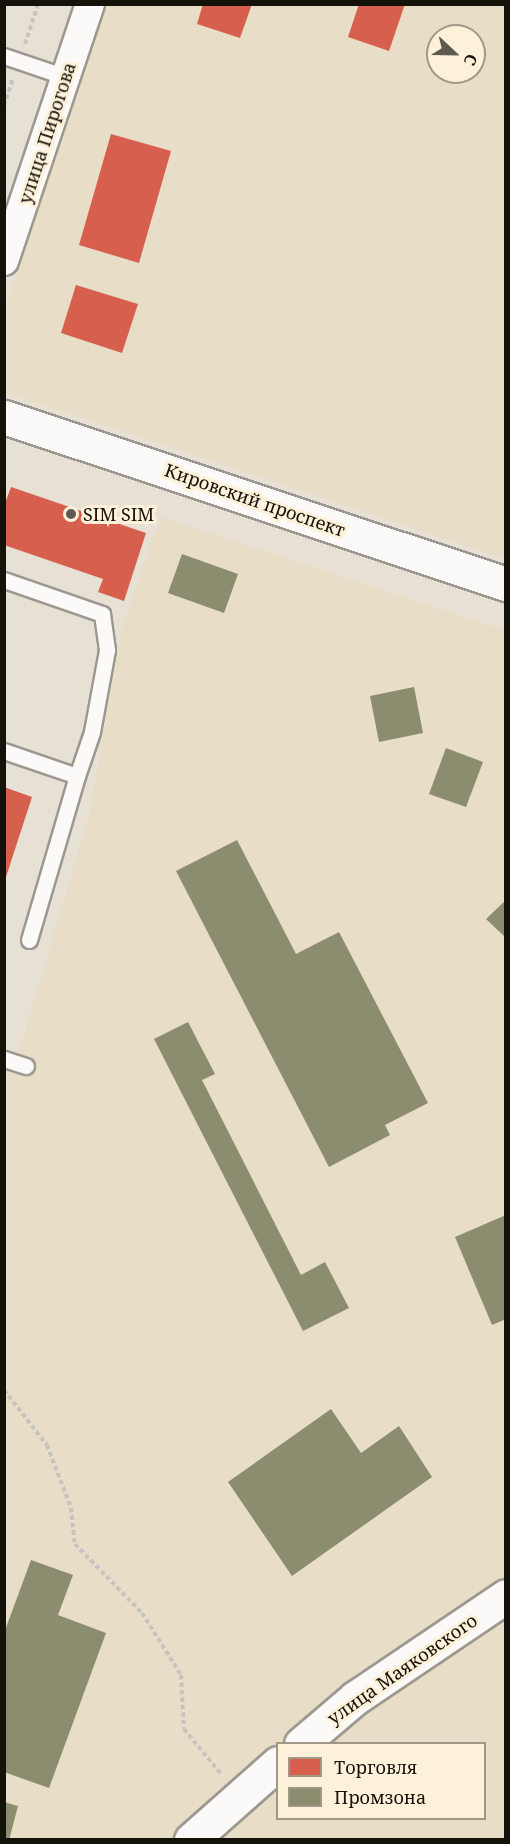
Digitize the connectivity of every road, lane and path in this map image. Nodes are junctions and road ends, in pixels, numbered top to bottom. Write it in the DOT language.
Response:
graph roads {
  1 [pos="90,4"];
  2 [pos="4,56"];
  3 [pos="66,77"];
  4 [pos="4,261"];
  5 [pos="4,417"];
  6 [pos="4,580"];
  7 [pos="506,584"];
  8 [pos="4,751"];
  9 [pos="77,776"];
  10 [pos="28,940"];
  11 [pos="4,1059"];
  12 [pos="26,1066"];
  13 [pos="4,1390"];
  14 [pos="506,1596"];
  15 [pos="302,1742"];
  16 [pos="276,1765"];
  17 [pos="239,1795"];
  18 [pos="191,1839"];
  1 -- 3 [label="street, улица Пирогова"];
  2 -- 3 [label="lane"];
  3 -- 4 [label="street, улица Пирогова"];
  5 -- 7 [label="main road, Кировский проспект"];
  6 -- 9 [label="lane"];
  8 -- 9 [label="lane"];
  9 -- 10 [label="lane"];
  11 -- 12 [label="lane"];
  13 -- 17 [label="path"];
  14 -- 15 [label="main road, улица Маяковского"];
  16 -- 17 [label="main road"];
  17 -- 18 [label="main road"];
}
